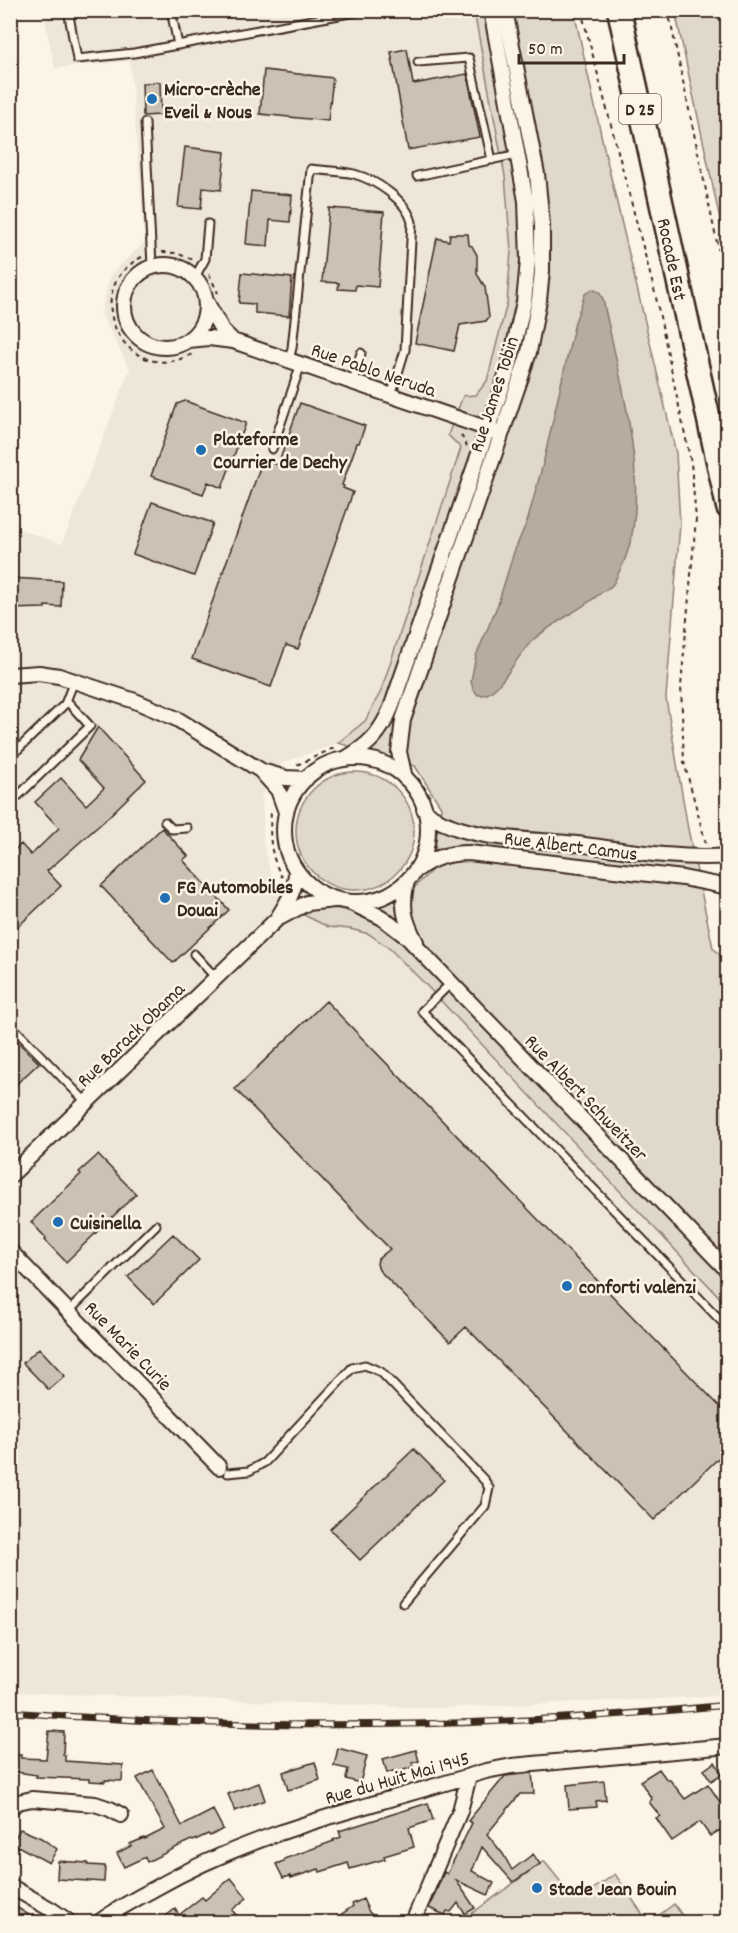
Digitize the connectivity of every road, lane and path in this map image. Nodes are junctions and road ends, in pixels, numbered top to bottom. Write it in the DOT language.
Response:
graph roads {
  1 [pos="68,10"];
  2 [pos="171,10"];
  3 [pos="366,10"];
  4 [pos="491,10"];
  5 [pos="505,10"];
  6 [pos="581,10"];
  7 [pos="619,10"];
  8 [pos="668,10"];
  9 [pos="178,45"];
  10 [pos="418,62"];
  11 [pos="146,123"];
  12 [pos="518,154"];
  13 [pos="492,160"];
  14 [pos="417,176"];
  15 [pos="208,224"];
  16 [pos="152,266"];
  17 [pos="195,277"];
  18 [pos="728,295"];
  19 [pos="206,301"];
  20 [pos="188,340"];
  21 [pos="233,340"];
  22 [pos="361,353"];
  23 [pos="295,362"];
  24 [pos="352,382"];
  25 [pos="391,396"];
  26 [pos="463,421"];
  27 [pos="495,432"];
  28 [pos="272,448"];
  29 [pos="469,451"];
  30 [pos="728,507"];
  31 [pos="10,675"];
  32 [pos="74,681"];
  33 [pos="67,701"];
  34 [pos="342,753"];
  35 [pos="10,757"];
  36 [pos="292,767"];
  37 [pos="260,770"];
  38 [pos="411,778"];
  39 [pos="306,779"];
  40 [pos="10,788"];
  41 [pos="270,805"];
  42 [pos="429,806"];
  43 [pos="286,812"];
  44 [pos="165,822"];
  45 [pos="187,828"];
  46 [pos="728,856"];
  47 [pos="709,857"];
  48 [pos="296,871"];
  49 [pos="410,877"];
  50 [pos="283,878"];
  51 [pos="722,886"];
  52 [pos="343,901"];
  53 [pos="728,912"];
  54 [pos="277,919"];
  55 [pos="419,950"];
  56 [pos="194,954"];
  57 [pos="216,978"];
  58 [pos="451,983"];
  59 [pos="10,1024"];
  60 [pos="87,1103"];
  61 [pos="10,1176"];
  62 [pos="156,1225"];
  63 [pos="10,1251"];
  64 [pos="728,1271"];
  65 [pos="69,1311"];
  66 [pos="728,1328"];
  67 [pos="224,1470"];
  68 [pos="403,1603"];
  69 [pos="728,1746"];
  70 [pos="469,1776"];
  71 [pos="10,1808"];
  72 [pos="121,1815"];
  73 [pos="10,1886"];
  74 [pos="69,1923"];
  75 [pos="99,1923"];
  76 [pos="413,1923"];
  1 -- 9 [label="lane"];
  2 -- 9 [label="lane"];
  3 -- 9 [label="lane"];
  4 -- 12 [label="street, Rue James Tobin"];
  5 -- 27 [label="street, Rue James Tobin"];
  6 -- 47 [label="path"];
  7 -- 30 [label="main road, Rocade Est / D 25"];
  8 -- 18 [label="path"];
  10 -- 13 [label="lane"];
  11 -- 16 [label="lane"];
  12 -- 13 [label="lane"];
  12 -- 27 [label="street, Rue James Tobin"];
  13 -- 14 [label="lane"];
  15 -- 17 [label="lane"];
  16 -- 17 [label="street"];
  16 -- 20 [label="street, Rue Pablo Neruda"];
  17 -- 19 [label="street"];
  19 -- 20 [label="street"];
  19 -- 21 [label="street"];
  20 -- 21 [label="street, Rue Pablo Neruda"];
  21 -- 23 [label="street, Rue Pablo Neruda"];
  22 -- 24 [label="lane"];
  23 -- 24 [label="street, Rue Pablo Neruda"];
  23 -- 25 [label="lane"];
  23 -- 28 [label="lane"];
  24 -- 25 [label="street, Rue Pablo Neruda"];
  25 -- 26 [label="street, Rue Pablo Neruda"];
  26 -- 27 [label="street, Rue Pablo Neruda"];
  26 -- 29 [label="path"];
  27 -- 34 [label="street, Rue James Tobin"];
  27 -- 38 [label="street, Rue James Tobin"];
  31 -- 32 [label="street"];
  32 -- 33 [label="lane"];
  32 -- 37 [label="street"];
  33 -- 35 [label="lane"];
  33 -- 40 [label="lane"];
  34 -- 36 [label="path"];
  34 -- 38 [label="street"];
  34 -- 39 [label="street"];
  37 -- 39 [label="street"];
  37 -- 43 [label="street"];
  38 -- 42 [label="path"];
  38 -- 42 [label="street"];
  39 -- 43 [label="street"];
  41 -- 50 [label="path"];
  42 -- 47 [label="street, Rue Albert Camus"];
  42 -- 49 [label="street"];
  43 -- 48 [label="street"];
  44 -- 45 [label="lane"];
  46 -- 47 [label="street, Rue Albert Camus"];
  48 -- 52 [label="street"];
  48 -- 54 [label="street, Rue Barack Obama"];
  49 -- 51 [label="street, Rue Albert Camus"];
  49 -- 52 [label="street"];
  49 -- 55 [label="street, Rue Albert Schweitzer"];
  51 -- 53 [label="path"];
  52 -- 54 [label="street, Rue Barack Obama"];
  52 -- 55 [label="street, Rue Albert Schweitzer"];
  54 -- 57 [label="street, Rue Barack Obama"];
  55 -- 58 [label="street, Rue Albert Schweitzer"];
  56 -- 57 [label="lane"];
  57 -- 60 [label="street, Rue Barack Obama"];
  58 -- 64 [label="street, Rue Albert Schweitzer"];
  58 -- 66 [label="lane"];
  59 -- 60 [label="lane"];
  60 -- 61 [label="street, Rue Barack Obama"];
  62 -- 65 [label="lane"];
  63 -- 65 [label="street, Rue Marie Curie"];
  65 -- 67 [label="street, Rue Marie Curie"];
  67 -- 68 [label="lane"];
  69 -- 70 [label="street, Rue du Huit Mai 1945"];
  70 -- 75 [label="street, Rue du Huit Mai 1945"];
  70 -- 76 [label="street"];
  71 -- 72 [label="street"];
  73 -- 74 [label="street"];
}
